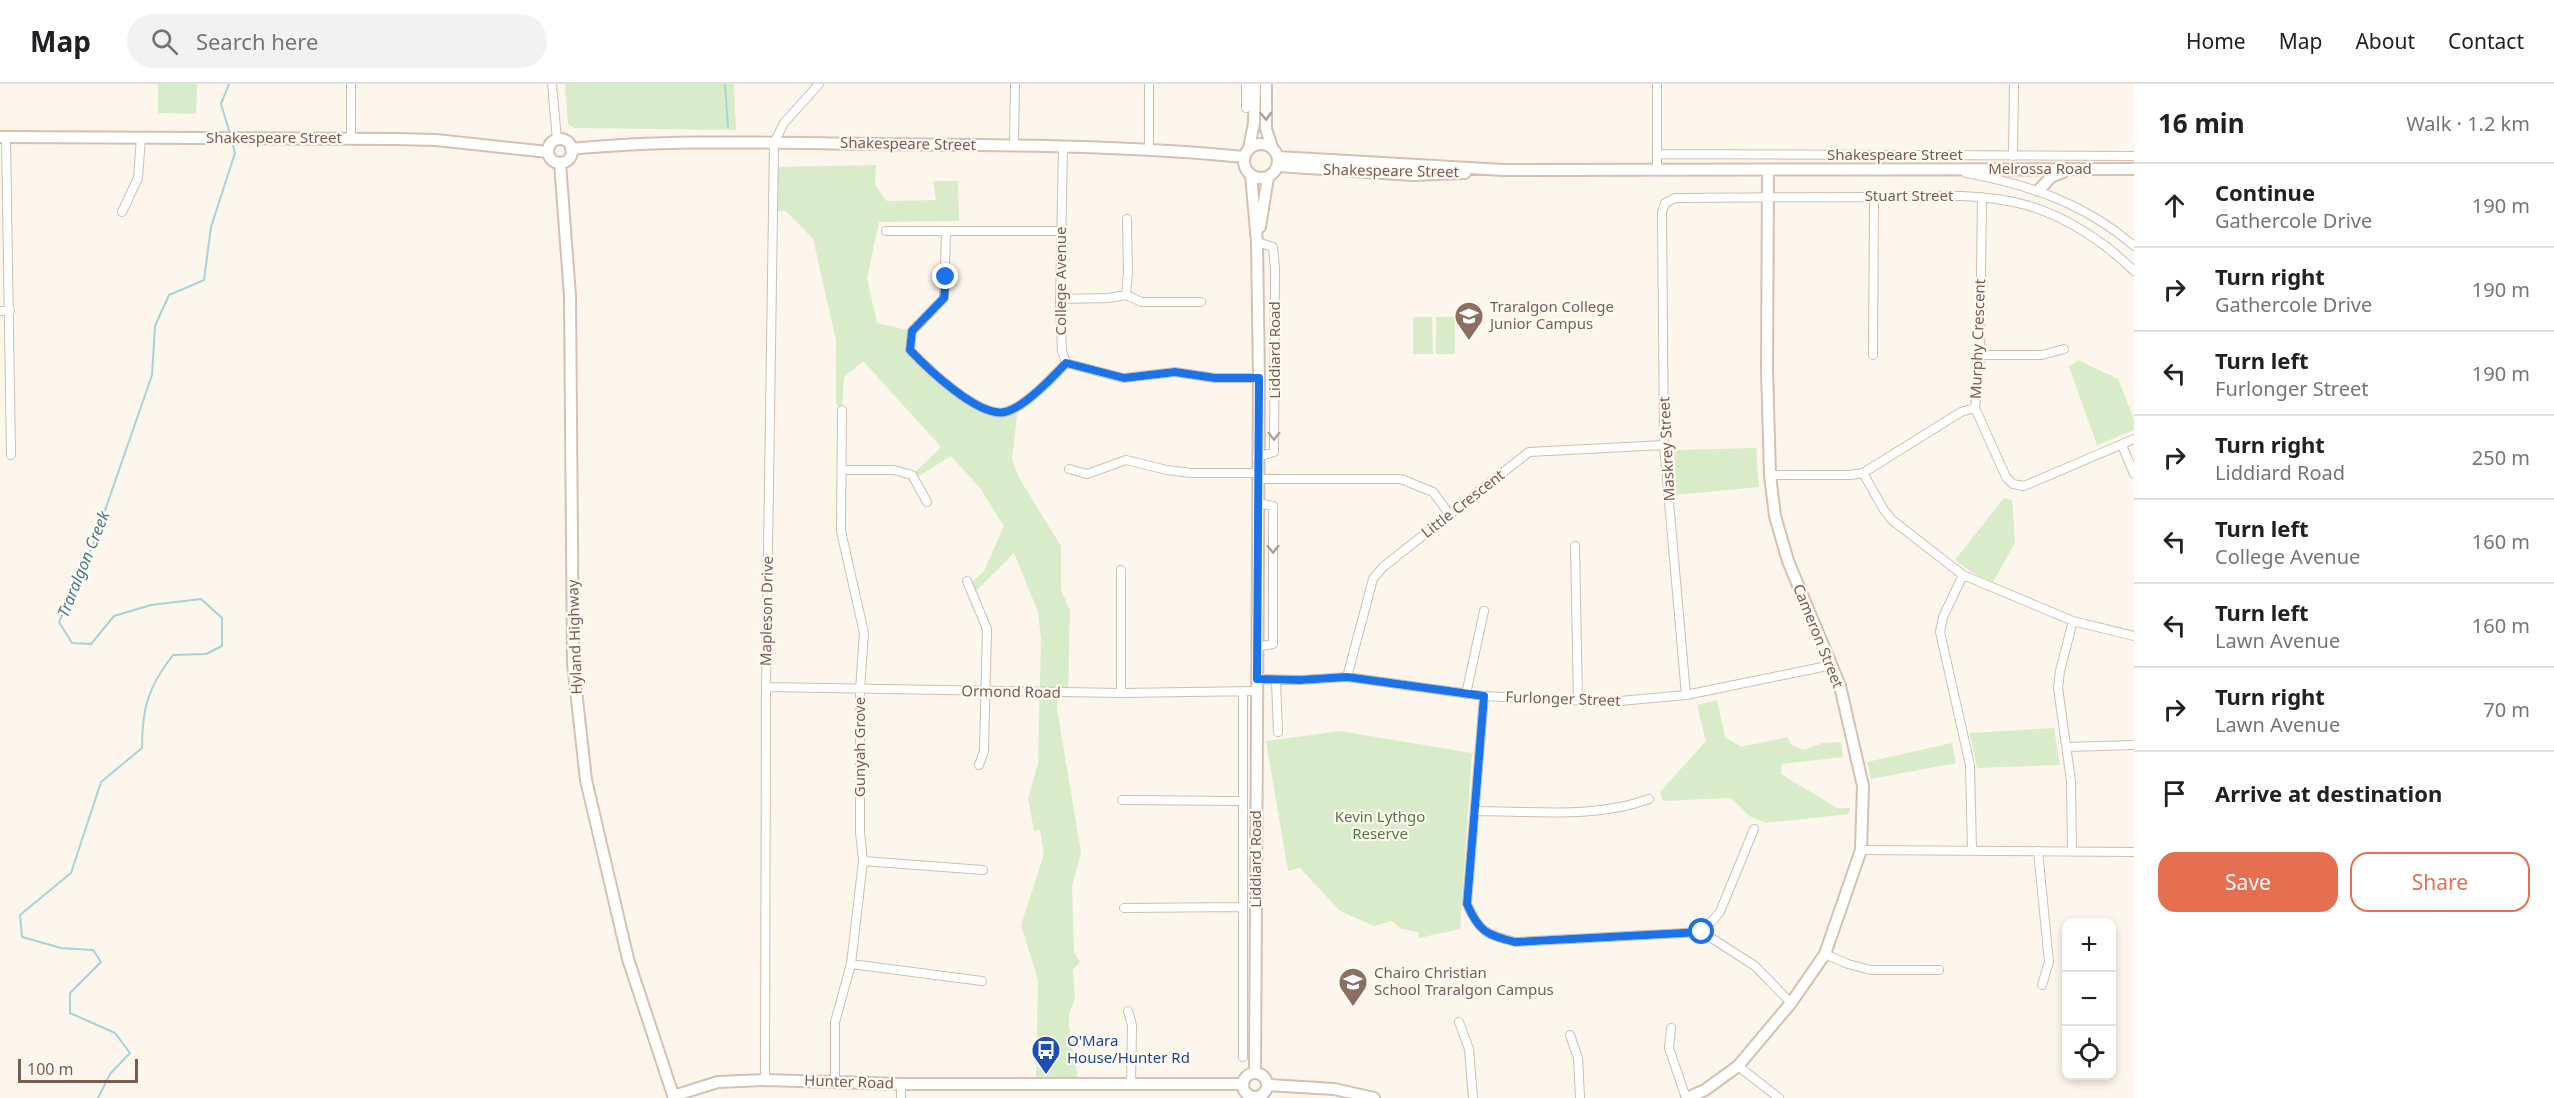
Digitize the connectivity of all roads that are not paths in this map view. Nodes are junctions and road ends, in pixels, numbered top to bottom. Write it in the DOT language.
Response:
graph roads {
  1 [pos="351,84"];
  2 [pos="552,84"];
  3 [pos="819,84"];
  4 [pos="1015,84"];
  5 [pos="1149,84"];
  6 [pos="1246,84"];
  7 [pos="1255,84"];
  8 [pos="1266,84"];
  9 [pos="1657,84"];
  10 [pos="2014,84"];
  11 [pos="1246,108"];
  12 [pos="3,137"];
  13 [pos="141,137"];
  14 [pos="351,138"];
  15 [pos="557,140"];
  16 [pos="774,143"];
  17 [pos="1014,145"];
  18 [pos="1063,146"];
  19 [pos="1272,147"];
  20 [pos="571,149"];
  21 [pos="1149,149"];
  22 [pos="548,152"];
  23 [pos="1247,152"];
  24 [pos="1657,154"];
  25 [pos="2013,156"];
  26 [pos="2134,156"];
  27 [pos="1278,161"];
  28 [pos="560,163"];
  29 [pos="2075,169"];
  30 [pos="2134,169"];
  31 [pos="1657,170"];
  32 [pos="1947,170"];
  33 [pos="1768,171"];
  34 [pos="1251,175"];
  35 [pos="1268,177"];
  36 [pos="2039,190"];
  37 [pos="1768,196"];
  38 [pos="1874,197"];
  39 [pos="1982,197"];
  40 [pos="1665,202"];
  41 [pos="122,212"];
  42 [pos="1127,219"];
  43 [pos="886,231"];
  44 [pos="1061,231"];
  45 [pos="946,232"];
  46 [pos="1257,242"];
  47 [pos="2134,246"];
  48 [pos="2134,271"];
  49 [pos="1126,295"];
  50 [pos="1060,299"];
  51 [pos="1201,302"];
  52 [pos="0,311"];
  53 [pos="9,311"];
  54 [pos="2064,349"];
  55 [pos="1873,355"];
  56 [pos="1980,355"];
  57 [pos="1066,363"];
  58 [pos="1259,378"];
  59 [pos="1975,408"];
  60 [pos="842,410"];
  61 [pos="2134,439"];
  62 [pos="2122,445"];
  63 [pos="1664,446"];
  64 [pos="11,455"];
  65 [pos="1257,457"];
  66 [pos="1069,469"];
  67 [pos="842,470"];
  68 [pos="1863,473"];
  69 [pos="2134,474"];
  70 [pos="1770,475"];
  71 [pos="1258,476"];
  72 [pos="927,502"];
  73 [pos="1258,503"];
  74 [pos="1450,515"];
  75 [pos="1575,546"];
  76 [pos="1121,570"];
  77 [pos="1963,575"];
  78 [pos="967,581"];
  79 [pos="1484,611"];
  80 [pos="2073,621"];
  81 [pos="2134,636"];
  82 [pos="1257,647"];
  83 [pos="1832,665"];
  84 [pos="1347,677"];
  85 [pos="1276,681"];
  86 [pos="1257,685"];
  87 [pos="765,687"];
  88 [pos="860,690"];
  89 [pos="987,692"];
  90 [pos="1243,692"];
  91 [pos="1121,693"];
  92 [pos="1466,694"];
  93 [pos="1686,695"];
  94 [pos="1484,696"];
  95 [pos="1578,701"];
  96 [pos="1278,732"];
  97 [pos="2134,745"];
  98 [pos="2067,747"];
  99 [pos="979,765"];
  100 [pos="1122,800"];
  101 [pos="1649,800"];
  102 [pos="1243,801"];
  103 [pos="1475,811"];
  104 [pos="1754,829"];
  105 [pos="1861,850"];
  106 [pos="1971,851"];
  107 [pos="2038,851"];
  108 [pos="2072,852"];
  109 [pos="2134,852"];
  110 [pos="863,861"];
  111 [pos="983,870"];
  112 [pos="1124,908"];
  113 [pos="1243,908"];
  114 [pos="1702,932"];
  115 [pos="1825,954"];
  116 [pos="851,964"];
  117 [pos="1939,970"];
  118 [pos="982,981"];
  119 [pos="2042,985"];
  120 [pos="1791,1003"];
  121 [pos="1128,1011"];
  122 [pos="1460,1022"];
  123 [pos="1671,1028"];
  124 [pos="1570,1035"];
  125 [pos="1243,1057"];
  126 [pos="1738,1066"];
  127 [pos="1255,1072"];
  128 [pos="765,1080"];
  129 [pos="835,1082"];
  130 [pos="901,1084"];
  131 [pos="1243,1084"];
  132 [pos="1131,1085"];
  133 [pos="1268,1085"];
  134 [pos="674,1097"];
  135 [pos="901,1098"];
  136 [pos="1255,1098"];
  137 [pos="1374,1098"];
  138 [pos="1473,1098"];
  139 [pos="1580,1098"];
  140 [pos="1686,1098"];
  141 [pos="1779,1098"];
  1 -- 14 [label="street"];
  2 -- 15 [label="street"];
  3 -- 16 [label="street"];
  4 -- 17 [label="street"];
  5 -- 21 [label="street"];
  6 -- 11 [label="street"];
  7 -- 23 [label="street"];
  8 -- 19 [label="street, one-way"];
  9 -- 24 [label="street"];
  10 -- 25 [label="street"];
  12 -- 13 [label="street, Shakespeare Street"];
  12 -- 53 [label="street"];
  13 -- 14 [label="street, Shakespeare Street"];
  13 -- 41 [label="street"];
  14 -- 22 [label="street, Shakespeare Street"];
  15 -- 20 [label="street"];
  15 -- 22 [label="street"];
  16 -- 17 [label="street, Shakespeare Street"];
  16 -- 20 [label="street, Shakespeare Street"];
  16 -- 87 [label="street, Mapleson Drive"];
  17 -- 18 [label="street, Shakespeare Street"];
  18 -- 21 [label="street, Shakespeare Street"];
  18 -- 44 [label="street, College Avenue"];
  19 -- 23 [label="street"];
  19 -- 27 [label="street"];
  20 -- 28 [label="street"];
  21 -- 23 [label="street, Shakespeare Street"];
  22 -- 28 [label="street"];
  23 -- 34 [label="street"];
  24 -- 25 [label="street, Shakespeare Street"];
  24 -- 31 [label="street"];
  25 -- 26 [label="street, Shakespeare Street"];
  27 -- 31 [label="street, Shakespeare Street"];
  27 -- 35 [label="street"];
  28 -- 134 [label="street, Hyland Highway"];
  29 -- 30 [label="street, Melrossa Road"];
  29 -- 32 [label="street, Melrossa Road"];
  29 -- 36 [label="street"];
  31 -- 33 [label="street, Shakespeare Street"];
  32 -- 33 [label="street, Shakespeare Street"];
  32 -- 36 [label="street"];
  33 -- 37 [label="street, Cameron Street"];
  34 -- 35 [label="street"];
  34 -- 46 [label="street, Liddiard Road"];
  35 -- 46 [label="street, Liddiard Road"];
  36 -- 47 [label="street"];
  37 -- 38 [label="street, Stuart Street"];
  37 -- 40 [label="street, Stuart Street"];
  37 -- 70 [label="street, Cameron Street"];
  38 -- 39 [label="street, Stuart Street"];
  38 -- 55 [label="street"];
  39 -- 48 [label="street, Stuart Street"];
  39 -- 56 [label="street, Murphy Crescent"];
  40 -- 63 [label="street, Maskrey Street"];
  42 -- 49 [label="street"];
  43 -- 45 [label="street"];
  44 -- 45 [label="street"];
  44 -- 50 [label="street, College Avenue"];
  45 -- 57 [label="street"];
  46 -- 58 [label="street, Liddiard Road"];
  46 -- 65 [label="street, Liddiard Road, one-way"];
  49 -- 50 [label="street"];
  49 -- 51 [label="street"];
  50 -- 57 [label="street, College Avenue"];
  52 -- 53 [label="street"];
  53 -- 64 [label="street"];
  54 -- 56 [label="street"];
  56 -- 59 [label="street, Murphy Crescent"];
  57 -- 58 [label="street"];
  58 -- 65 [label="street, Liddiard Road"];
  59 -- 62 [label="street, Murphy Crescent"];
  59 -- 68 [label="street"];
  60 -- 67 [label="street, Gunyah Grove"];
  61 -- 62 [label="street, Murphy Crescent"];
  62 -- 69 [label="street"];
  63 -- 74 [label="street, Little Crescent"];
  63 -- 93 [label="street, Maskrey Street"];
  65 -- 71 [label="street, Liddiard Road"];
  66 -- 71 [label="street"];
  67 -- 72 [label="street"];
  67 -- 88 [label="street, Gunyah Grove"];
  68 -- 70 [label="street"];
  68 -- 77 [label="street"];
  70 -- 83 [label="street, Cameron Street"];
  71 -- 73 [label="street, Liddiard Road"];
  71 -- 74 [label="street"];
  73 -- 82 [label="street, Liddiard Road"];
  73 -- 82 [label="street, one-way"];
  74 -- 84 [label="street, Little Crescent"];
  75 -- 95 [label="street"];
  76 -- 91 [label="street"];
  77 -- 80 [label="street"];
  77 -- 106 [label="street"];
  78 -- 89 [label="street"];
  79 -- 92 [label="street"];
  80 -- 81 [label="street"];
  80 -- 98 [label="street"];
  82 -- 86 [label="street, Liddiard Road"];
  83 -- 93 [label="street, Furlonger Street"];
  83 -- 105 [label="street, Cameron Street"];
  84 -- 85 [label="street, Furlonger Street"];
  84 -- 92 [label="street, Furlonger Street"];
  85 -- 86 [label="street, Furlonger Street"];
  85 -- 96 [label="street"];
  86 -- 90 [label="street, Ormond Road"];
  86 -- 127 [label="street, Liddiard Road"];
  87 -- 88 [label="street, Ormond Road"];
  87 -- 128 [label="street, Mapleson Drive"];
  88 -- 89 [label="street, Ormond Road"];
  88 -- 110 [label="street, Gunyah Grove"];
  89 -- 91 [label="street, Ormond Road"];
  89 -- 99 [label="street"];
  90 -- 91 [label="street, Ormond Road"];
  90 -- 102 [label="street, Liddiard Road"];
  92 -- 94 [label="street, Furlonger Street"];
  93 -- 95 [label="street, Furlonger Street"];
  94 -- 95 [label="street, Furlonger Street"];
  94 -- 103 [label="street"];
  97 -- 98 [label="street"];
  98 -- 108 [label="street"];
  100 -- 102 [label="street"];
  101 -- 103 [label="street"];
  102 -- 113 [label="street, Liddiard Road"];
  103 -- 114 [label="street"];
  104 -- 114 [label="street"];
  105 -- 106 [label="street"];
  105 -- 115 [label="street, Cameron Street"];
  106 -- 107 [label="street"];
  107 -- 108 [label="street"];
  107 -- 119 [label="street"];
  108 -- 109 [label="street"];
  110 -- 111 [label="street"];
  110 -- 116 [label="street, Gunyah Grove"];
  112 -- 113 [label="street"];
  113 -- 125 [label="street, Liddiard Road"];
  114 -- 120 [label="street"];
  115 -- 117 [label="street"];
  115 -- 120 [label="street, Cameron Street"];
  116 -- 118 [label="street"];
  116 -- 129 [label="street, Gunyah Grove"];
  120 -- 126 [label="street, Cameron Street"];
  121 -- 132 [label="street"];
  122 -- 138 [label="street"];
  123 -- 140 [label="street"];
  124 -- 139 [label="street"];
  126 -- 140 [label="street, Cameron Street"];
  126 -- 141 [label="street"];
  127 -- 131 [label="street"];
  127 -- 133 [label="street"];
  128 -- 129 [label="street, Hunter Road"];
  128 -- 134 [label="street, Hunter Road"];
  129 -- 130 [label="street, Hunter Road"];
  130 -- 132 [label="street, Hunter Road"];
  130 -- 135 [label="street"];
  131 -- 132 [label="street, Hunter Road"];
  131 -- 136 [label="street"];
  133 -- 136 [label="street"];
  133 -- 137 [label="street"];
}
